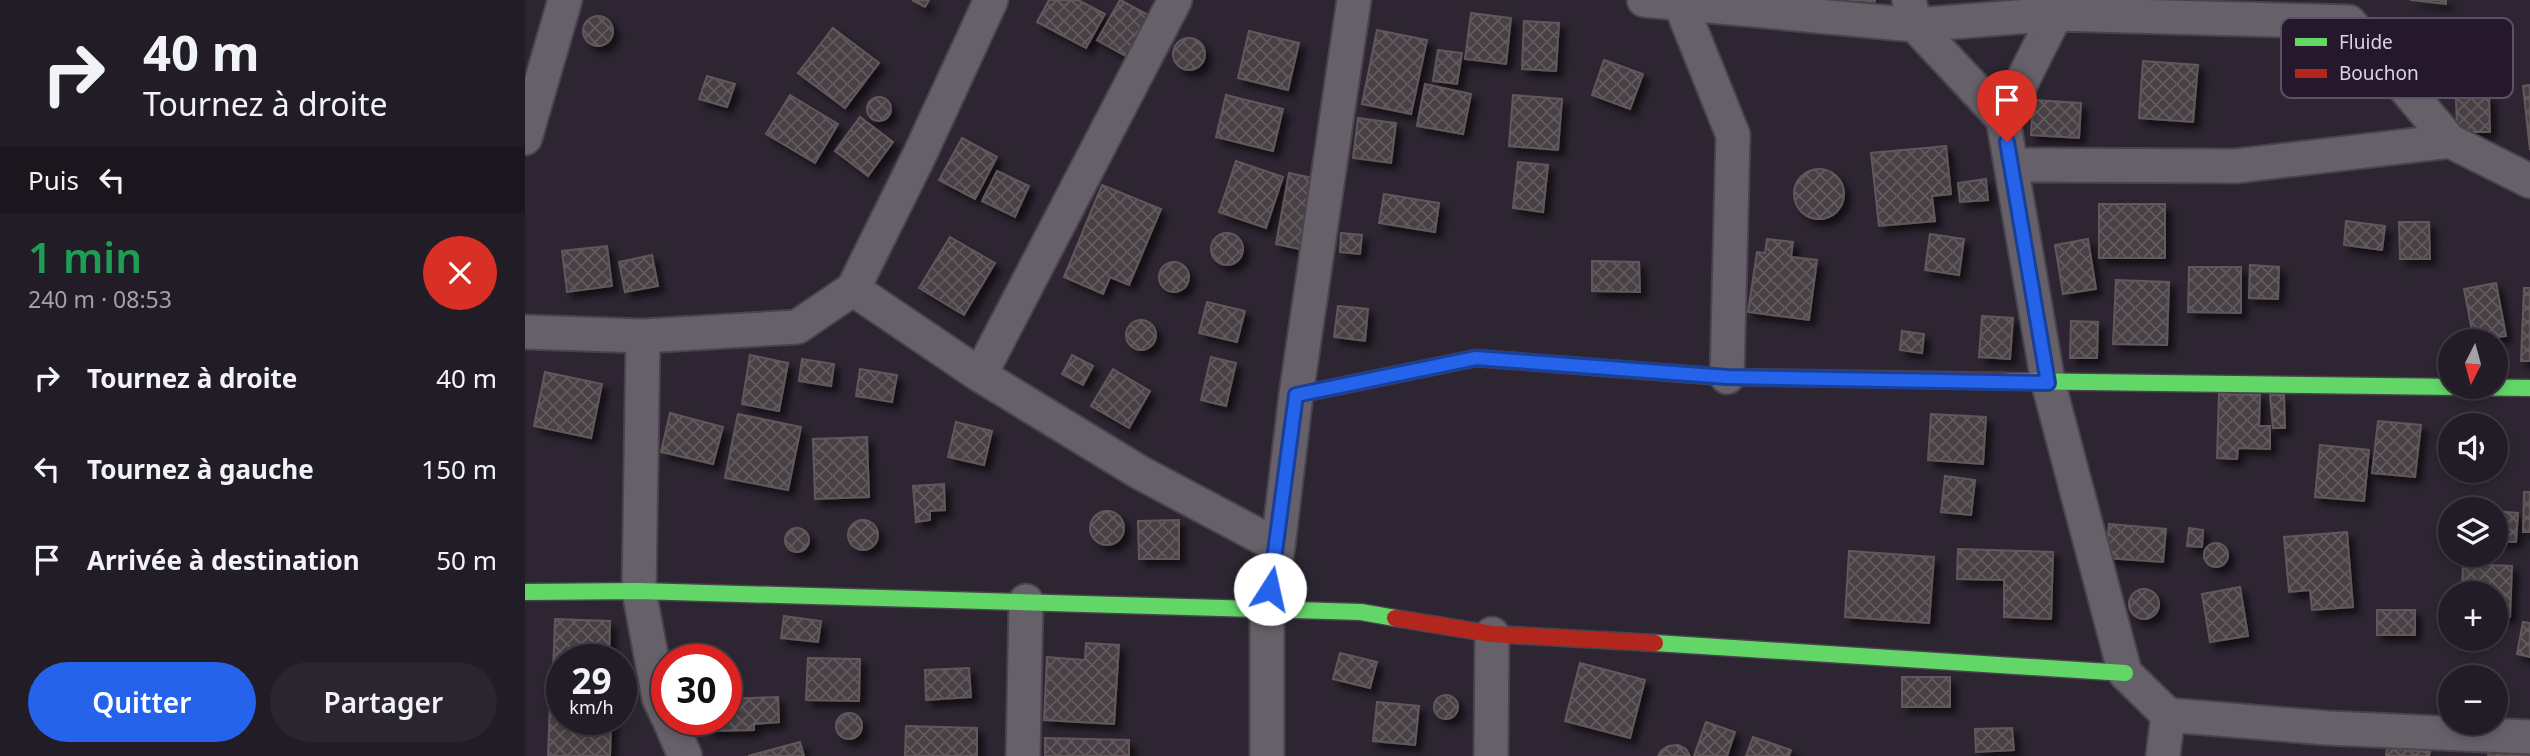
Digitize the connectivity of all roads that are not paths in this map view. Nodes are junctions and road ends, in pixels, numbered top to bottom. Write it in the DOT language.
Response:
graph roads {
  1 [pos="565,0"];
  2 [pos="991,0"];
  3 [pos="1175,0"];
  4 [pos="1354,0"];
  5 [pos="1644,0"];
  6 [pos="1679,3"];
  7 [pos="2350,11"];
  8 [pos="1912,12"];
  9 [pos="2056,14"];
  10 [pos="2417,98"];
  11 [pos="2003,118"];
  12 [pos="525,138"];
  13 [pos="2450,141"];
  14 [pos="2011,165"];
  15 [pos="2530,181"];
  16 [pos="853,289"];
  17 [pos="525,332"];
  18 [pos="643,336"];
  19 [pos="980,374"];
  20 [pos="1727,377"];
  21 [pos="2048,383"];
  22 [pos="2530,388"];
  23 [pos="1296,395"];
  24 [pos="1278,546"];
  25 [pos="525,592"];
  26 [pos="639,592"];
  27 [pos="1026,601"];
  28 [pos="1267,610"];
  29 [pos="1492,634"];
  30 [pos="651,656"];
  31 [pos="2125,673"];
  32 [pos="2168,715"];
  33 [pos="676,735"];
  34 [pos="2530,737"];
  35 [pos="685,756"];
  36 [pos="1023,756"];
  37 [pos="1267,756"];
  38 [pos="1491,756"];
  39 [pos="2163,756"];
  1 -- 12 [label="street"];
  2 -- 16 [label="street"];
  3 -- 19 [label="street"];
  4 -- 23 [label="street"];
  5 -- 6 [label="street"];
  6 -- 8 [label="street"];
  6 -- 20 [label="street"];
  7 -- 9 [label="street"];
  8 -- 9 [label="street"];
  8 -- 11 [label="street"];
  9 -- 11 [label="street"];
  10 -- 13 [label="street"];
  11 -- 14 [label="street"];
  13 -- 14 [label="street"];
  13 -- 15 [label="street"];
  14 -- 21 [label="street"];
  16 -- 18 [label="street"];
  16 -- 19 [label="street"];
  17 -- 18 [label="street"];
  18 -- 26 [label="street"];
  19 -- 24 [label="street"];
  20 -- 21 [label="street"];
  20 -- 23 [label="street"];
  21 -- 22 [label="street"];
  21 -- 31 [label="street"];
  23 -- 24 [label="street"];
  24 -- 28 [label="street"];
  25 -- 26 [label="street"];
  26 -- 27 [label="street"];
  26 -- 30 [label="street"];
  27 -- 28 [label="street"];
  27 -- 36 [label="street"];
  28 -- 29 [label="street"];
  28 -- 37 [label="street"];
  29 -- 31 [label="street"];
  29 -- 38 [label="street"];
  31 -- 32 [label="street"];
  32 -- 34 [label="street"];
  32 -- 39 [label="street"];
  33 -- 35 [label="street"];
}
